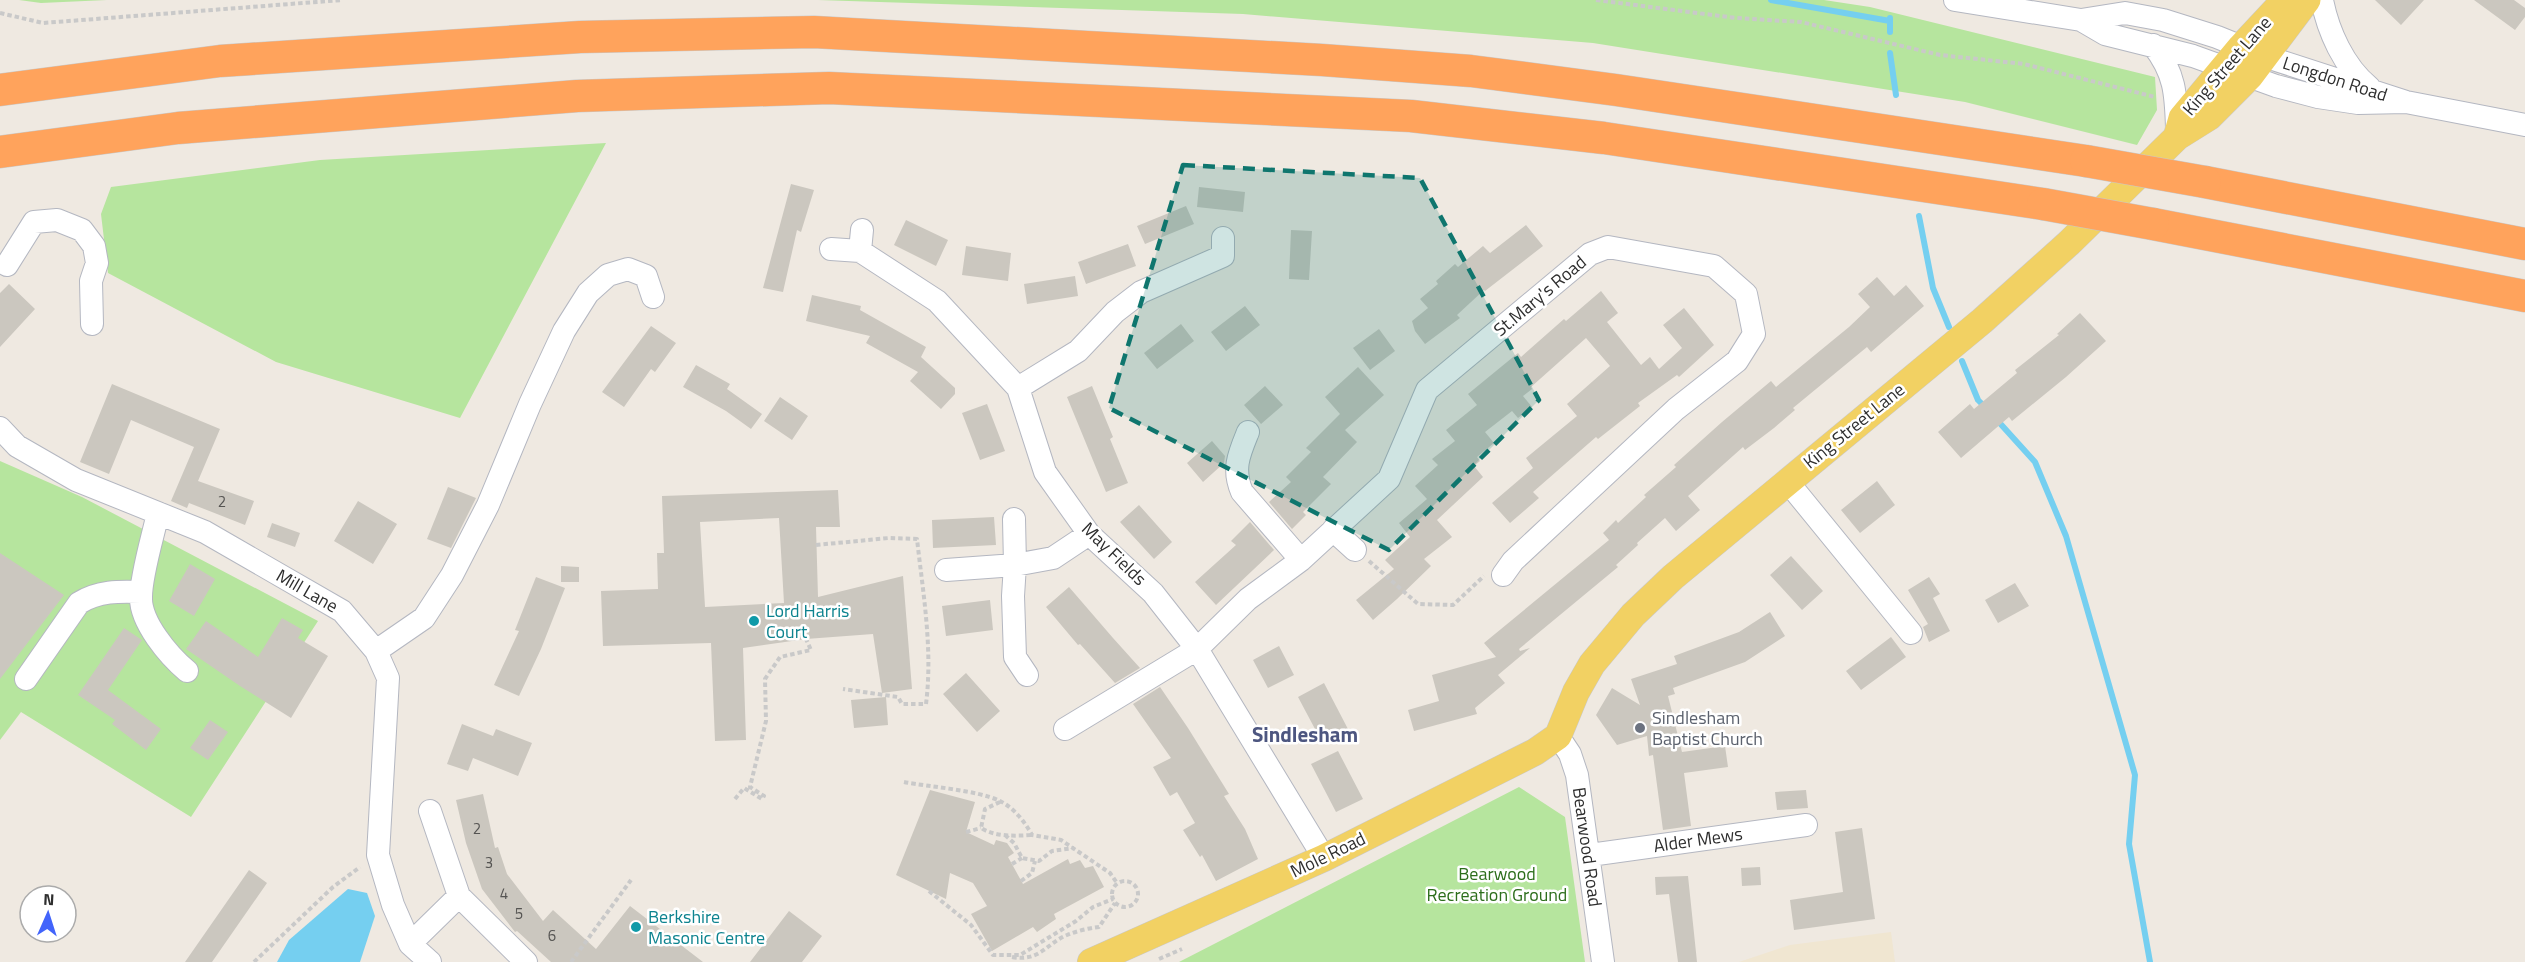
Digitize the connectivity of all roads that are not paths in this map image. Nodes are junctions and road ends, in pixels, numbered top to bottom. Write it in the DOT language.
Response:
graph roads {
  1 [pos="1955,0"];
  2 [pos="2285,0"];
  3 [pos="2307,0"];
  4 [pos="2322,0"];
  5 [pos="2081,20"];
  6 [pos="2153,45"];
  7 [pos="2245,61"];
  8 [pos="2372,89"];
  9 [pos="0,90"];
  10 [pos="2406,102"];
  11 [pos="2525,125"];
  12 [pos="2177,132"];
  13 [pos="0,152"];
  14 [pos="2525,244"];
  15 [pos="831,249"];
  16 [pos="1230,251"];
  17 [pos="8,265"];
  18 [pos="2525,296"];
  19 [pos="653,297"];
  20 [pos="92,324"];
  21 [pos="1018,388"];
  22 [pos="0,428"];
  23 [pos="1248,432"];
  24 [pos="1787,481"];
  25 [pos="158,513"];
  26 [pos="1014,519"];
  27 [pos="1333,530"];
  28 [pos="1089,534"];
  29 [pos="1355,550"];
  30 [pos="1301,560"];
  31 [pos="1505,562"];
  32 [pos="1015,565"];
  33 [pos="946,570"];
  34 [pos="141,592"];
  35 [pos="1911,633"];
  36 [pos="1197,649"];
  37 [pos="376,651"];
  38 [pos="187,671"];
  39 [pos="1027,675"];
  40 [pos="26,679"];
  41 [pos="1065,729"];
  42 [pos="1558,736"];
  43 [pos="430,811"];
  44 [pos="1806,825"];
  45 [pos="1590,855"];
  46 [pos="1324,858"];
  47 [pos="459,896"];
  48 [pos="410,944"];
  49 [pos="430,962"];
  50 [pos="526,962"];
  51 [pos="1091,962"];
  52 [pos="1604,962"];
  1 -- 5 [label="street"];
  2 -- 7 [label="main road, King Street Lane"];
  3 -- 7 [label="main road, King Street Lane"];
  4 -- 8 [label="street"];
  5 -- 6 [label="street"];
  5 -- 7 [label="street"];
  6 -- 7 [label="street"];
  6 -- 12 [label="street"];
  7 -- 8 [label="street, Longdon Road"];
  7 -- 10 [label="street, Longdon Road"];
  7 -- 12 [label="main road, King Street Lane"];
  8 -- 10 [label="street, Longdon Road"];
  9 -- 14 [label="highway, bridge"];
  10 -- 11 [label="street, Longdon Road"];
  12 -- 24 [label="main road, King Street Lane"];
  13 -- 18 [label="highway, bridge"];
  15 -- 21 [label="street, May Fields"];
  16 -- 21 [label="street"];
  17 -- 20 [label="street"];
  19 -- 37 [label="street"];
  21 -- 28 [label="street, May Fields"];
  22 -- 25 [label="street, Mill Lane"];
  23 -- 30 [label="street"];
  24 -- 35 [label="street"];
  24 -- 42 [label="main road, King Street Lane"];
  25 -- 34 [label="street"];
  25 -- 37 [label="street, Mill Lane"];
  26 -- 32 [label="street"];
  27 -- 29 [label="street"];
  27 -- 30 [label="street, St.Mary's Road"];
  27 -- 31 [label="street, St.Mary's Road"];
  28 -- 32 [label="street"];
  28 -- 36 [label="street, May Fields"];
  30 -- 36 [label="street, St.Mary's Road"];
  32 -- 33 [label="street"];
  32 -- 39 [label="street"];
  34 -- 38 [label="street"];
  34 -- 40 [label="street"];
  36 -- 41 [label="street, St.Mary's Road"];
  36 -- 46 [label="street, May Fields"];
  37 -- 48 [label="street, Mill Lane"];
  42 -- 45 [label="street, Bearwood Road"];
  42 -- 46 [label="main road, Mole Road"];
  43 -- 47 [label="street"];
  44 -- 45 [label="street, Alder Mews"];
  45 -- 52 [label="street, Bearwood Road"];
  46 -- 51 [label="main road, Mole Road"];
  47 -- 48 [label="street"];
  47 -- 50 [label="street"];
  48 -- 49 [label="street, Mill Lane"];
}
